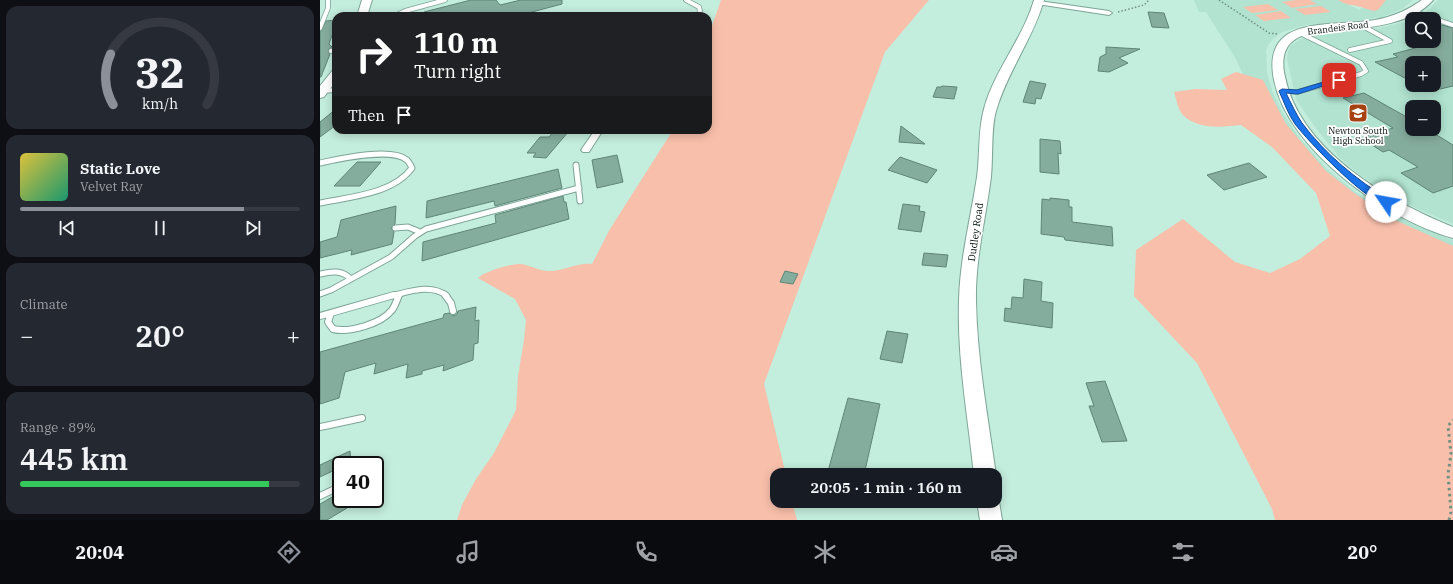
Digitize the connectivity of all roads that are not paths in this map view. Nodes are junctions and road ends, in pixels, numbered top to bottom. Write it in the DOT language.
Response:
graph roads {
  1 [pos="328,0"];
  2 [pos="367,0"];
  3 [pos="446,0"];
  4 [pos="686,0"];
  5 [pos="1428,0"];
  6 [pos="1039,1"];
  7 [pos="1412,11"];
  8 [pos="363,12"];
  9 [pos="403,12"];
  10 [pos="700,12"];
  11 [pos="1109,13"];
  12 [pos="1361,25"];
  13 [pos="1453,25"];
  14 [pos="320,28"];
  15 [pos="1296,34"];
  16 [pos="1350,50"];
  17 [pos="332,78"];
  18 [pos="332,91"];
  19 [pos="1282,91"];
  20 [pos="321,93"];
  21 [pos="596,134"];
  22 [pos="586,150"];
  23 [pos="320,164"];
  24 [pos="576,165"];
  25 [pos="579,188"];
  26 [pos="580,200"];
  27 [pos="320,203"];
  28 [pos="395,228"];
  29 [pos="1449,230"];
  30 [pos="420,232"];
  31 [pos="320,274"];
  32 [pos="351,280"];
  33 [pos="320,294"];
  34 [pos="399,295"];
  35 [pos="453,311"];
  36 [pos="331,313"];
  37 [pos="320,316"];
  38 [pos="362,418"];
  39 [pos="320,427"];
  40 [pos="984,468"];
  41 [pos="332,490"];
  42 [pos="320,496"];
  43 [pos="989,508"];
  44 [pos="991,520"];
  1 -- 14 [label="lane"];
  2 -- 8 [label="street"];
  3 -- 9 [label="lane"];
  4 -- 10 [label="lane"];
  5 -- 7 [label="street, Brandeis Road"];
  6 -- 11 [label="street"];
  6 -- 40 [label="street, Dudley Road"];
  7 -- 12 [label="street, Brandeis Road"];
  7 -- 13 [label="lane"];
  12 -- 15 [label="street, Brandeis Road"];
  12 -- 16 [label="lane"];
  15 -- 19 [label="street, Brandeis Road"];
  15 -- 19 [label="lane"];
  17 -- 20 [label="street"];
  18 -- 20 [label="street"];
  19 -- 29 [label="street, Brandeis Road"];
  21 -- 22 [label="street"];
  23 -- 27 [label="lane"];
  24 -- 25 [label="lane"];
  25 -- 26 [label="lane"];
  25 -- 30 [label="lane"];
  28 -- 30 [label="lane"];
  30 -- 32 [label="lane"];
  31 -- 32 [label="lane"];
  32 -- 33 [label="lane"];
  34 -- 35 [label="lane"];
  34 -- 36 [label="lane"];
  34 -- 36 [label="lane"];
  36 -- 37 [label="lane"];
  38 -- 39 [label="lane"];
  41 -- 42 [label="lane"];
  43 -- 44 [label="street"];
}
